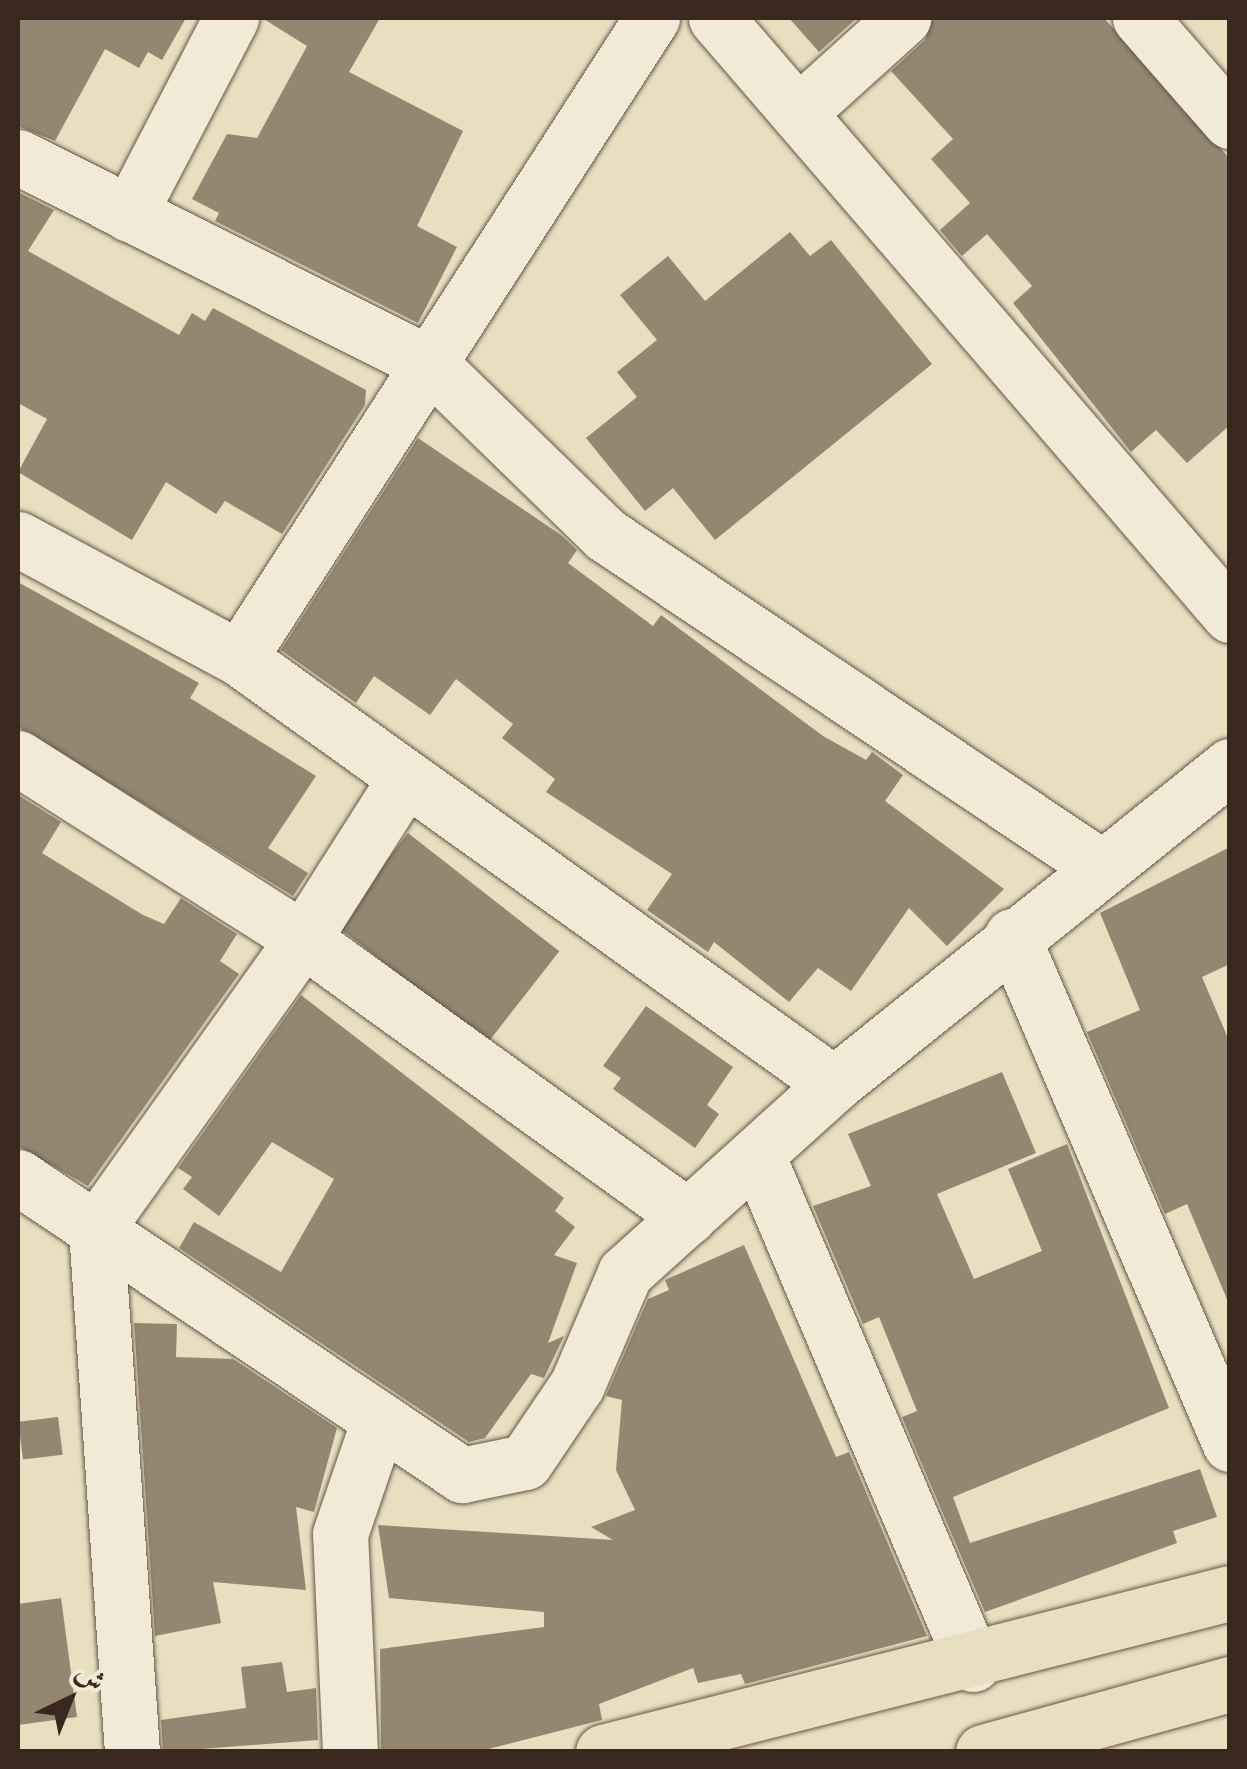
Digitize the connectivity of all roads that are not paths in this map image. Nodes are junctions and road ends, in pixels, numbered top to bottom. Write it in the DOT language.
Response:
graph roads {
  1 [pos="231,18"];
  2 [pos="652,18"];
  3 [pos="716,18"];
  4 [pos="903,18"];
  5 [pos="1140,18"];
  6 [pos="798,113"];
  7 [pos="1230,121"];
  8 [pos="18,157"];
  9 [pos="129,214"];
  10 [pos="430,364"];
  11 [pos="18,538"];
  12 [pos="1230,615"];
  13 [pos="239,658"];
  14 [pos="18,758"];
  15 [pos="1230,766"];
  16 [pos="404,779"];
  17 [pos="1098,864"];
  18 [pos="1012,936"];
  19 [pos="304,940"];
  20 [pos="834,1084"];
  21 [pos="757,1155"];
  22 [pos="18,1177"];
  23 [pos="688,1217"];
  24 [pos="96,1229"];
  25 [pos="377,1426"];
  26 [pos="1230,1444"];
  27 [pos="1230,1593"];
  28 [pos="973,1664"];
  29 [pos="1230,1684"];
  30 [pos="989,1751"];
  31 [pos="132,1752"];
  32 [pos="350,1752"];
  33 [pos="603,1752"];
  1 -- 9 [label="street"];
  2 -- 10 [label="street"];
  3 -- 6 [label="street"];
  4 -- 6 [label="street"];
  5 -- 7 [label="street"];
  6 -- 12 [label="street"];
  8 -- 9 [label="street"];
  9 -- 10 [label="street"];
  10 -- 13 [label="street"];
  10 -- 17 [label="street"];
  11 -- 13 [label="street"];
  13 -- 16 [label="street"];
  14 -- 19 [label="street"];
  15 -- 17 [label="street"];
  16 -- 19 [label="street"];
  16 -- 20 [label="street"];
  17 -- 18 [label="street"];
  18 -- 20 [label="street"];
  18 -- 26 [label="street"];
  19 -- 23 [label="street"];
  19 -- 24 [label="street"];
  20 -- 21 [label="street"];
  21 -- 23 [label="street"];
  21 -- 28 [label="street"];
  22 -- 24 [label="street"];
  23 -- 25 [label="street"];
  24 -- 25 [label="street"];
  24 -- 31 [label="street"];
  25 -- 32 [label="street"];
  27 -- 28 [label="main road"];
  28 -- 33 [label="main road"];
  29 -- 30 [label="main road"];
}
